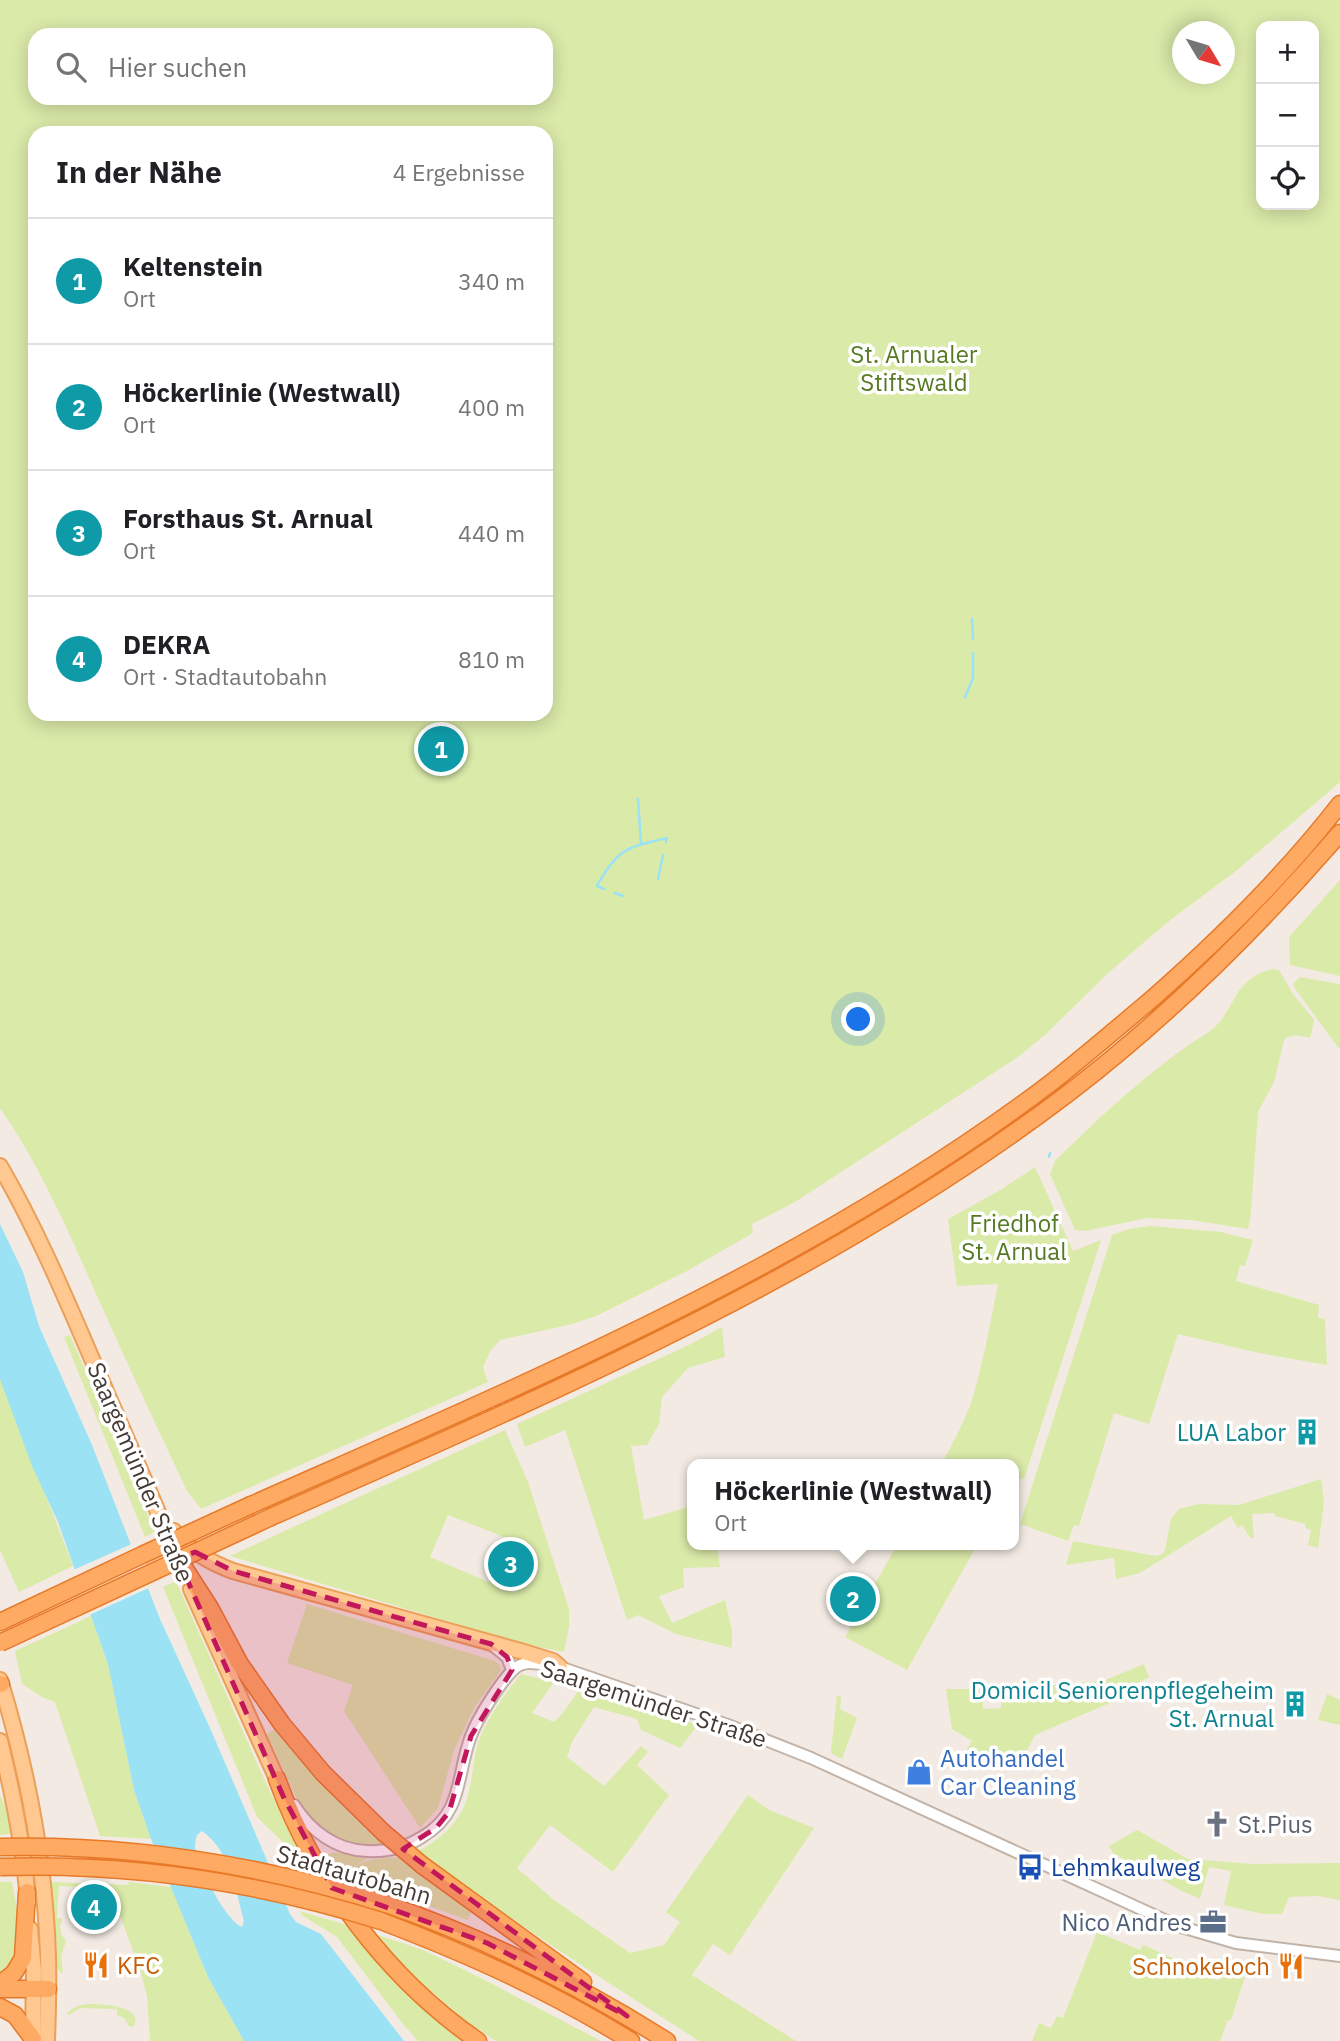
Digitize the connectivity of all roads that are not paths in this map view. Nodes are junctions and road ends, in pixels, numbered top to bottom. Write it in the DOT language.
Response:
graph roads {
  1 [pos="1340,804"];
  2 [pos="1340,833"];
  3 [pos="0,1167"];
  4 [pos="139,1465"];
  5 [pos="176,1555"];
  6 [pos="0,1622"];
  7 [pos="0,1643"];
  8 [pos="491,1644"];
  9 [pos="560,1667"];
  10 [pos="512,1670"];
  11 [pos="0,1683"];
  12 [pos="0,1741"];
  13 [pos="277,1779"];
  14 [pos="0,1847"];
  15 [pos="0,1867"];
  16 [pos="27,1892"];
  17 [pos="1340,1956"];
  18 [pos="0,1986"];
  19 [pos="41,1993"];
  20 [pos="0,1998"];
  21 [pos="0,2007"];
  22 [pos="627,2016"];
  23 [pos="38,2040"];
  24 [pos="478,2041"];
  25 [pos="631,2041"];
  26 [pos="667,2041"];
  1 -- 6 [label="highway, bridge"];
  2 -- 7 [label="highway, bridge"];
  3 -- 4 [label="main road, Saargemünder Straße"];
  4 -- 5 [label="main road, Saargemünder Straße"];
  4 -- 8 [label="main road"];
  5 -- 13 [label="main road, Saargemünder Straße"];
  5 -- 22 [label="highway, bridge"];
  8 -- 9 [label="main road"];
  8 -- 10 [label="street"];
  9 -- 10 [label="street, Saargemünder Straße"];
  9 -- 17 [label="street, Saargemünder Straße"];
  10 -- 13 [label="street, Saargemünder Straße"];
  11 -- 19 [label="main road"];
  12 -- 16 [label="main road"];
  13 -- 24 [label="highway"];
  14 -- 22 [label="highway, Stadtautobahn, bridge"];
  15 -- 25 [label="highway, Stadtautobahn, bridge"];
  16 -- 18 [label="highway"];
  16 -- 19 [label="main road"];
  18 -- 19 [label="highway"];
  19 -- 20 [label="highway"];
  19 -- 23 [label="main road"];
  21 -- 23 [label="highway"];
  22 -- 26 [label="highway, Stadtautobahn"];
}
